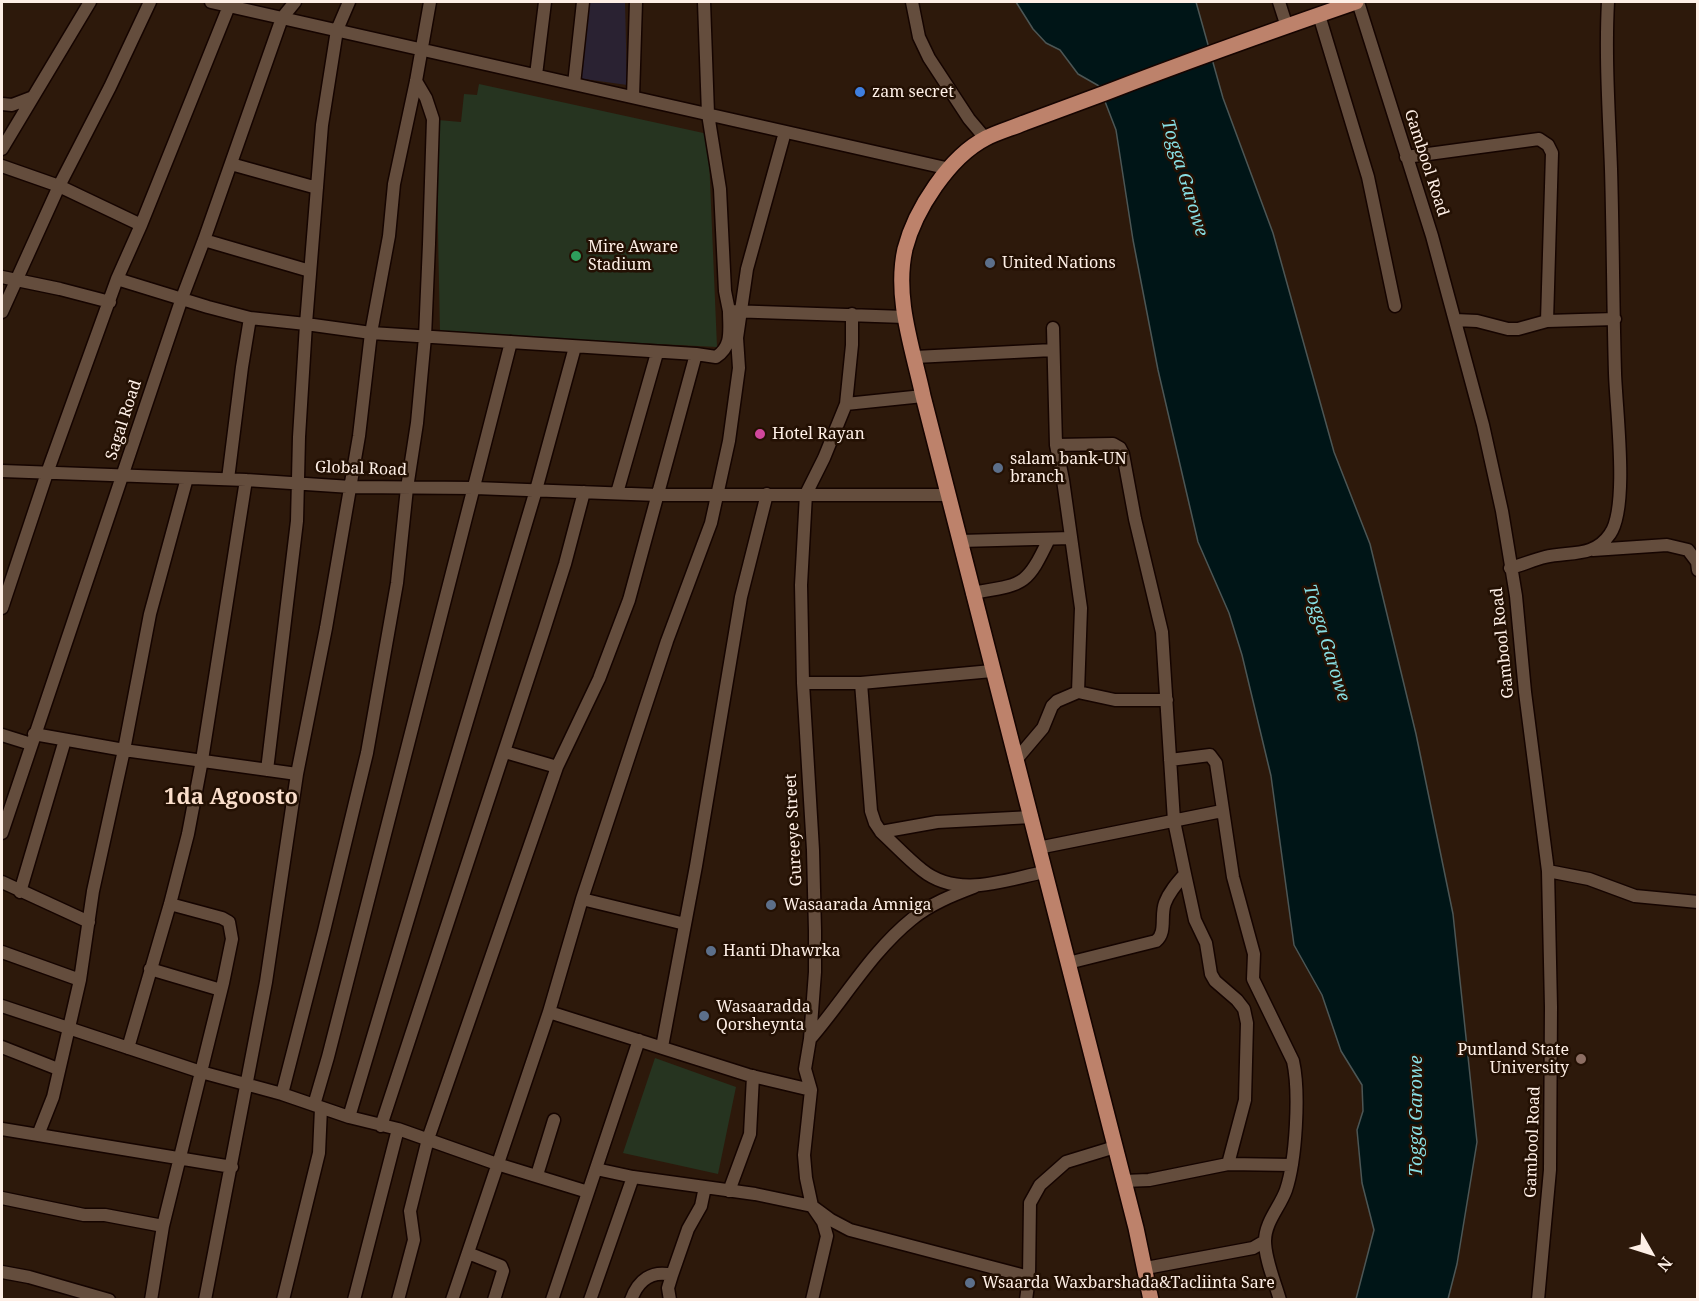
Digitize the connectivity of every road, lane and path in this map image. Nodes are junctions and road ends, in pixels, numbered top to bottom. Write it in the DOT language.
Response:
graph roads {
  1 [pos="90,2"];
  2 [pos="150,2"];
  3 [pos="211,2"];
  4 [pos="295,2"];
  5 [pos="349,2"];
  6 [pos="430,2"];
  7 [pos="545,2"];
  8 [pos="583,2"];
  9 [pos="636,2"];
  10 [pos="704,2"];
  11 [pos="912,2"];
  12 [pos="1279,2"];
  13 [pos="1357,2"];
  14 [pos="1608,2"];
  15 [pos="229,6"];
  16 [pos="1318,15"];
  17 [pos="282,18"];
  18 [pos="1287,27"];
  19 [pos="337,30"];
  20 [pos="422,49"];
  21 [pos="536,75"];
  22 [pos="416,81"];
  23 [pos="574,84"];
  24 [pos="633,97"];
  25 [pos="33,98"];
  26 [pos="2,104"];
  27 [pos="708,114"];
  28 [pos="785,132"];
  29 [pos="985,138"];
  30 [pos="2,150"];
  31 [pos="1406,157"];
  32 [pos="231,164"];
  33 [pos="2,166"];
  34 [pos="950,169"];
  35 [pos="59,186"];
  36 [pos="317,188"];
  37 [pos="141,225"];
  38 [pos="204,240"];
  39 [pos="310,271"];
  40 [pos="2,277"];
  41 [pos="16,279"];
  42 [pos="117,279"];
  43 [pos="182,298"];
  44 [pos="110,302"];
  45 [pos="1395,306"];
  46 [pos="735,311"];
  47 [pos="2,312"];
  48 [pos="852,314"];
  49 [pos="905,317"];
  50 [pos="250,318"];
  51 [pos="1615,319"];
  52 [pos="1455,320"];
  53 [pos="1547,321"];
  54 [pos="306,324"];
  55 [pos="1053,328"];
  56 [pos="371,333"];
  57 [pos="425,337"];
  58 [pos="511,342"];
  59 [pos="575,346"];
  60 [pos="1053,350"];
  61 [pos="657,353"];
  62 [pos="696,354"];
  63 [pos="915,357"];
  64 [pos="923,396"];
  65 [pos="846,404"];
  66 [pos="1056,445"];
  67 [pos="2,471"];
  68 [pos="47,473"];
  69 [pos="123,476"];
  70 [pos="187,478"];
  71 [pos="228,479"];
  72 [pos="246,480"];
  73 [pos="298,483"];
  74 [pos="351,487"];
  75 [pos="407,488"];
  76 [pos="475,488"];
  77 [pos="536,490"];
  78 [pos="584,492"];
  79 [pos="617,493"];
  80 [pos="718,494"];
  81 [pos="767,494"];
  82 [pos="806,494"];
  83 [pos="657,495"];
  84 [pos="949,495"];
  85 [pos="1071,538"];
  86 [pos="1049,539"];
  87 [pos="960,541"];
  88 [pos="1592,550"];
  89 [pos="1510,568"];
  90 [pos="1698,570"];
  91 [pos="972,593"];
  92 [pos="2,608"];
  93 [pos="992,671"];
  94 [pos="803,683"];
  95 [pos="861,683"];
  96 [pos="1078,692"];
  97 [pos="1167,700"];
  98 [pos="2,735"];
  99 [pos="33,739"];
  100 [pos="65,740"];
  101 [pos="124,750"];
  102 [pos="505,752"];
  103 [pos="202,760"];
  104 [pos="1170,760"];
  105 [pos="1015,761"];
  106 [pos="556,767"];
  107 [pos="267,770"];
  108 [pos="297,774"];
  109 [pos="1222,811"];
  110 [pos="1032,817"];
  111 [pos="1174,821"];
  112 [pos="881,832"];
  113 [pos="2,833"];
  114 [pos="1038,849"];
  115 [pos="1548,871"];
  116 [pos="1044,872"];
  117 [pos="1185,874"];
  118 [pos="2,882"];
  119 [pos="974,887"];
  120 [pos="20,892"];
  121 [pos="582,899"];
  122 [pos="1698,902"];
  123 [pos="170,904"];
  124 [pos="89,922"];
  125 [pos="685,924"];
  126 [pos="2,952"];
  127 [pos="1068,963"];
  128 [pos="150,969"];
  129 [pos="80,980"];
  130 [pos="221,990"];
  131 [pos="2,1006"];
  132 [pos="549,1012"];
  133 [pos="68,1028"];
  134 [pos="810,1039"];
  135 [pos="639,1040"];
  136 [pos="2,1047"];
  137 [pos="662,1047"];
  138 [pos="128,1048"];
  139 [pos="58,1069"];
  140 [pos="201,1072"];
  141 [pos="753,1076"];
  142 [pos="247,1084"];
  143 [pos="811,1090"];
  144 [pos="282,1094"];
  145 [pos="318,1106"];
  146 [pos="349,1117"];
  147 [pos="554,1120"];
  148 [pos="381,1126"];
  149 [pos="2,1129"];
  150 [pos="398,1130"];
  151 [pos="38,1135"];
  152 [pos="428,1139"];
  153 [pos="1115,1148"];
  154 [pos="180,1159"];
  155 [pos="497,1164"];
  156 [pos="1228,1164"];
  157 [pos="1292,1165"];
  158 [pos="232,1167"];
  159 [pos="596,1169"];
  160 [pos="537,1175"];
  161 [pos="633,1177"];
  162 [pos="1124,1181"];
  163 [pos="705,1187"];
  164 [pos="729,1191"];
  165 [pos="588,1192"];
  166 [pos="2,1198"];
  167 [pos="812,1206"];
  168 [pos="163,1226"];
  169 [pos="1265,1241"];
  170 [pos="468,1253"];
  171 [pos="1146,1268"];
  172 [pos="2,1272"];
  173 [pos="672,1275"];
  174 [pos="1029,1277"];
  175 [pos="109,1299"];
  176 [pos="151,1299"];
  177 [pos="205,1299"];
  178 [pos="283,1299"];
  179 [pos="354,1299"];
  180 [pos="398,1299"];
  181 [pos="452,1299"];
  182 [pos="494,1299"];
  183 [pos="552,1299"];
  184 [pos="590,1299"];
  185 [pos="631,1299"];
  186 [pos="670,1299"];
  187 [pos="813,1299"];
  188 [pos="1026,1299"];
  189 [pos="1151,1299"];
  190 [pos="1280,1299"];
  191 [pos="1538,1299"];
  1 -- 25 [label="street"];
  2 -- 35 [label="street"];
  3 -- 15 [label="street"];
  4 -- 17 [label="street, Sagal Road"];
  5 -- 19 [label="street"];
  6 -- 20 [label="street"];
  7 -- 21 [label="street"];
  8 -- 23 [label="street"];
  9 -- 24 [label="street"];
  10 -- 27 [label="street"];
  11 -- 29 [label="street"];
  12 -- 18 [label="street"];
  13 -- 16 [label="main road"];
  13 -- 31 [label="street, Gambool Road"];
  14 -- 51 [label="street"];
  15 -- 17 [label="street"];
  15 -- 37 [label="street"];
  16 -- 18 [label="main road"];
  16 -- 45 [label="street"];
  17 -- 19 [label="street"];
  17 -- 32 [label="street, Sagal Road"];
  18 -- 29 [label="main road"];
  19 -- 20 [label="street"];
  19 -- 36 [label="street"];
  20 -- 21 [label="street"];
  20 -- 22 [label="street"];
  21 -- 23 [label="street"];
  22 -- 56 [label="street"];
  22 -- 57 [label="street"];
  23 -- 24 [label="street"];
  24 -- 27 [label="street"];
  25 -- 26 [label="street"];
  25 -- 30 [label="street"];
  27 -- 28 [label="street"];
  27 -- 46 [label="street"];
  28 -- 34 [label="street"];
  28 -- 46 [label="street"];
  29 -- 34 [label="main road"];
  31 -- 52 [label="street, Gambool Road"];
  31 -- 53 [label="street"];
  32 -- 36 [label="street"];
  32 -- 38 [label="street, Sagal Road"];
  33 -- 35 [label="street"];
  34 -- 49 [label="main road"];
  35 -- 37 [label="street"];
  35 -- 41 [label="street"];
  36 -- 39 [label="street"];
  37 -- 42 [label="street"];
  38 -- 39 [label="street"];
  38 -- 43 [label="street, Sagal Road"];
  39 -- 54 [label="street"];
  40 -- 41 [label="street"];
  41 -- 44 [label="street"];
  41 -- 47 [label="street"];
  42 -- 43 [label="street"];
  42 -- 44 [label="street"];
  43 -- 50 [label="street"];
  43 -- 69 [label="street, Sagal Road"];
  44 -- 68 [label="street"];
  46 -- 48 [label="street"];
  46 -- 62 [label="street"];
  46 -- 80 [label="street"];
  48 -- 49 [label="street"];
  48 -- 65 [label="street"];
  49 -- 63 [label="main road"];
  50 -- 54 [label="street"];
  50 -- 71 [label="street"];
  51 -- 53 [label="street"];
  51 -- 88 [label="street"];
  52 -- 53 [label="street"];
  52 -- 89 [label="street, Gambool Road"];
  54 -- 56 [label="street"];
  54 -- 73 [label="street"];
  55 -- 60 [label="street"];
  56 -- 57 [label="street"];
  56 -- 74 [label="street"];
  57 -- 58 [label="street"];
  57 -- 75 [label="street"];
  58 -- 59 [label="street"];
  58 -- 76 [label="street"];
  59 -- 61 [label="street"];
  59 -- 77 [label="street"];
  60 -- 63 [label="street"];
  60 -- 66 [label="street"];
  61 -- 62 [label="street"];
  61 -- 79 [label="street"];
  62 -- 83 [label="street"];
  63 -- 64 [label="main road"];
  64 -- 65 [label="street"];
  64 -- 84 [label="main road"];
  65 -- 82 [label="street"];
  66 -- 85 [label="street"];
  66 -- 97 [label="street"];
  67 -- 68 [label="street, Global Road"];
  68 -- 69 [label="street, Global Road"];
  68 -- 92 [label="street"];
  69 -- 70 [label="street, Global Road"];
  69 -- 99 [label="street, Sagal Road"];
  70 -- 71 [label="street, Global Road"];
  70 -- 101 [label="street"];
  71 -- 72 [label="street, Global Road"];
  72 -- 73 [label="street, Global Road"];
  72 -- 103 [label="street"];
  73 -- 74 [label="street, Global Road"];
  73 -- 107 [label="street"];
  74 -- 75 [label="street, Global Road"];
  74 -- 108 [label="street"];
  75 -- 76 [label="street, Global Road"];
  75 -- 144 [label="street"];
  76 -- 77 [label="street, Global Road"];
  76 -- 145 [label="street"];
  77 -- 78 [label="street, Global Road"];
  77 -- 146 [label="street"];
  78 -- 79 [label="street, Global Road"];
  78 -- 102 [label="street"];
  79 -- 83 [label="street, Global Road"];
  80 -- 81 [label="street, Global Road"];
  80 -- 83 [label="street, Global Road"];
  80 -- 121 [label="street"];
  81 -- 82 [label="street, Global Road"];
  81 -- 125 [label="street"];
  82 -- 84 [label="street, Global Road"];
  82 -- 94 [label="street, Gureeye Street"];
  83 -- 106 [label="street"];
  84 -- 87 [label="main road"];
  85 -- 86 [label="street"];
  85 -- 96 [label="street"];
  86 -- 87 [label="street"];
  86 -- 91 [label="street"];
  87 -- 91 [label="main road"];
  88 -- 89 [label="street"];
  88 -- 90 [label="street"];
  89 -- 115 [label="street, Gambool Road"];
  91 -- 93 [label="main road"];
  93 -- 95 [label="street"];
  93 -- 105 [label="main road"];
  94 -- 95 [label="street"];
  94 -- 134 [label="street, Gureeye Street"];
  95 -- 112 [label="street"];
  96 -- 97 [label="street"];
  96 -- 105 [label="street"];
  97 -- 104 [label="street"];
  98 -- 99 [label="street"];
  99 -- 100 [label="street"];
  99 -- 113 [label="street, Sagal Road"];
  100 -- 101 [label="street"];
  100 -- 120 [label="street"];
  101 -- 103 [label="street"];
  101 -- 124 [label="street"];
  102 -- 106 [label="street"];
  102 -- 148 [label="street"];
  103 -- 107 [label="street"];
  103 -- 123 [label="street"];
  104 -- 109 [label="street"];
  104 -- 111 [label="street"];
  105 -- 110 [label="main road"];
  106 -- 152 [label="street"];
  107 -- 108 [label="street"];
  108 -- 142 [label="street"];
  109 -- 111 [label="street"];
  109 -- 157 [label="street"];
  110 -- 112 [label="street"];
  110 -- 114 [label="main road"];
  111 -- 114 [label="street"];
  111 -- 117 [label="street"];
  112 -- 119 [label="street"];
  114 -- 116 [label="main road"];
  115 -- 122 [label="street"];
  115 -- 191 [label="street, Gambool Road"];
  116 -- 119 [label="street"];
  116 -- 127 [label="main road"];
  117 -- 127 [label="street"];
  117 -- 156 [label="street"];
  118 -- 120 [label="street"];
  119 -- 134 [label="street"];
  120 -- 124 [label="street"];
  121 -- 125 [label="street"];
  121 -- 132 [label="street"];
  123 -- 128 [label="street"];
  123 -- 130 [label="street"];
  124 -- 129 [label="street"];
  125 -- 137 [label="street"];
  126 -- 129 [label="street"];
  127 -- 153 [label="main road"];
  128 -- 130 [label="street"];
  128 -- 138 [label="street"];
  129 -- 133 [label="street"];
  130 -- 140 [label="street"];
  131 -- 133 [label="street"];
  132 -- 135 [label="street"];
  132 -- 155 [label="street"];
  133 -- 138 [label="street"];
  133 -- 139 [label="street"];
  134 -- 143 [label="street, Gureeye Street"];
  135 -- 137 [label="street"];
  135 -- 159 [label="street"];
  136 -- 139 [label="street"];
  137 -- 141 [label="street"];
  138 -- 140 [label="street"];
  139 -- 151 [label="street"];
  140 -- 142 [label="street"];
  140 -- 154 [label="street"];
  141 -- 143 [label="street"];
  141 -- 164 [label="street"];
  142 -- 144 [label="street"];
  142 -- 158 [label="street"];
  143 -- 167 [label="street, Gureeye Street"];
  144 -- 145 [label="street"];
  145 -- 146 [label="street"];
  145 -- 178 [label="street"];
  146 -- 148 [label="street"];
  147 -- 160 [label="street"];
  148 -- 150 [label="street"];
  149 -- 151 [label="street"];
  150 -- 152 [label="street"];
  150 -- 179 [label="street"];
  151 -- 154 [label="street"];
  152 -- 155 [label="street"];
  152 -- 180 [label="street"];
  153 -- 162 [label="main road"];
  153 -- 174 [label="street"];
  154 -- 158 [label="street"];
  154 -- 168 [label="street"];
  155 -- 160 [label="street"];
  155 -- 170 [label="street"];
  156 -- 157 [label="street"];
  156 -- 162 [label="street"];
  157 -- 169 [label="street"];
  158 -- 177 [label="street"];
  159 -- 161 [label="street"];
  159 -- 165 [label="street"];
  160 -- 165 [label="street"];
  161 -- 163 [label="street"];
  161 -- 184 [label="street"];
  162 -- 171 [label="main road"];
  163 -- 164 [label="street"];
  163 -- 173 [label="street"];
  164 -- 167 [label="street"];
  165 -- 183 [label="street"];
  166 -- 168 [label="street"];
  167 -- 174 [label="street"];
  167 -- 187 [label="street, Gureeye Street"];
  168 -- 176 [label="street"];
  169 -- 171 [label="street"];
  169 -- 190 [label="street"];
  170 -- 181 [label="street"];
  170 -- 182 [label="street"];
  171 -- 189 [label="main road"];
  172 -- 175 [label="street"];
  173 -- 185 [label="street"];
  173 -- 186 [label="street"];
  174 -- 188 [label="street"];
}
